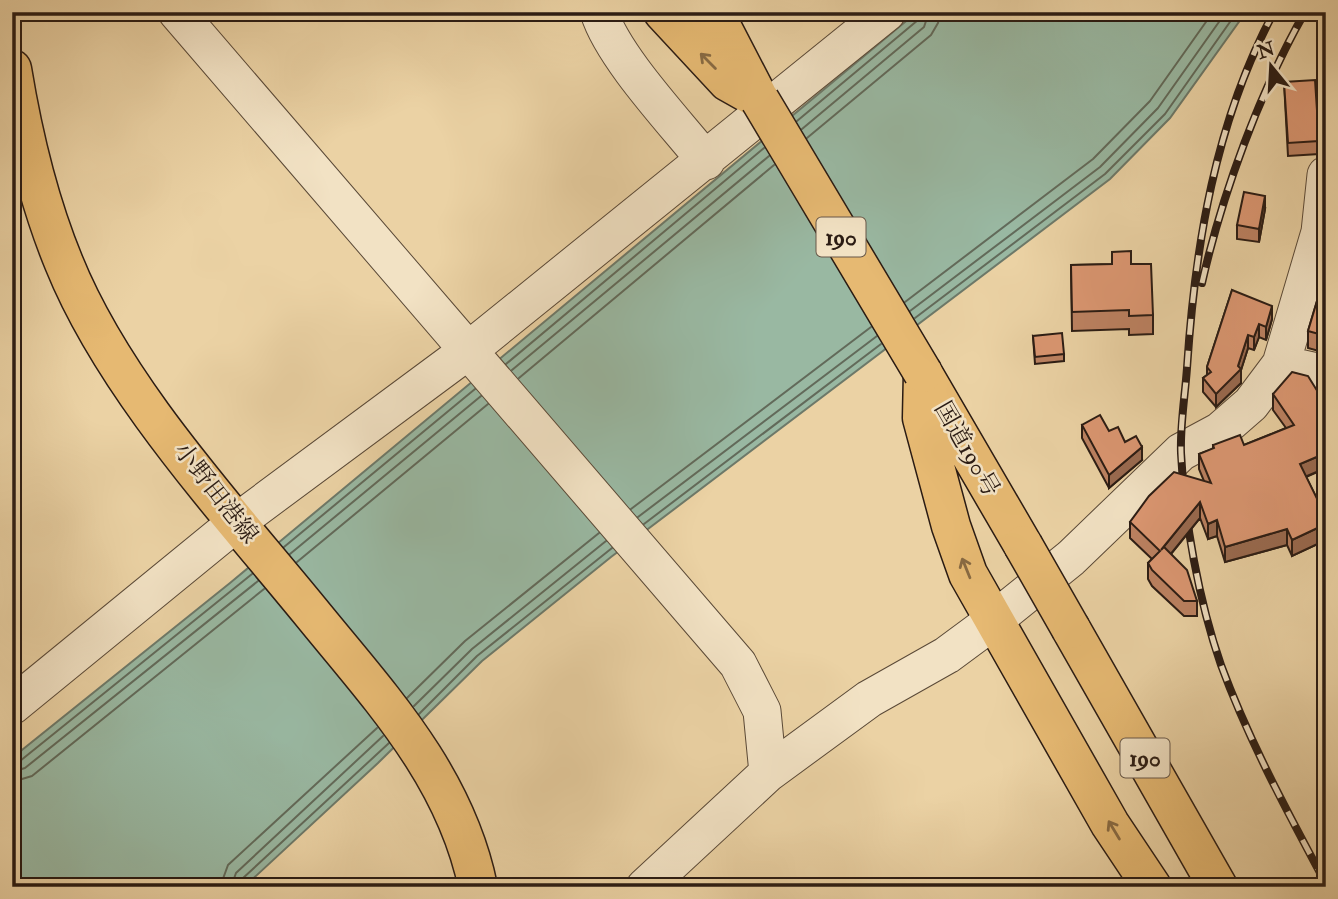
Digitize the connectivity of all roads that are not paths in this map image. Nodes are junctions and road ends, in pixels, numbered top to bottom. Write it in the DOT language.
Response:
graph roads {
  1 [pos="177,12"];
  2 [pos="599,12"];
  3 [pos="663,12"];
  4 [pos="714,12"];
  5 [pos="887,12"];
  6 [pos="12,69"];
  7 [pos="760,100"];
  8 [pos="706,161"];
  9 [pos="1326,175"];
  10 [pos="475,359"];
  11 [pos="1280,364"];
  12 [pos="923,373"];
  13 [pos="1326,374"];
  14 [pos="245,532"];
  15 [pos="993,621"];
  16 [pos="12,706"];
  17 [pos="768,773"];
  18 [pos="478,887"];
  19 [pos="645,887"];
  20 [pos="1152,887"];
  21 [pos="1218,887"];
  1 -- 10 [label="street"];
  2 -- 8 [label="street"];
  7 -- 3 [label="main road, one-way"];
  4 -- 7 [label="main road, 国道190号 / 190"];
  5 -- 8 [label="street"];
  6 -- 14 [label="main road, 小野田港線"];
  7 -- 12 [label="main road, 国道190号 / 190, bridge"];
  8 -- 10 [label="street"];
  9 -- 11 [label="street"];
  10 -- 14 [label="street"];
  10 -- 17 [label="street"];
  11 -- 13 [label="street"];
  11 -- 15 [label="street"];
  15 -- 12 [label="main road, one-way"];
  12 -- 21 [label="main road, 国道190号 / 190, bridge"];
  14 -- 16 [label="street"];
  14 -- 18 [label="main road, 小野田港線"];
  15 -- 17 [label="street"];
  20 -- 15 [label="main road, one-way"];
  17 -- 19 [label="street"];
}
